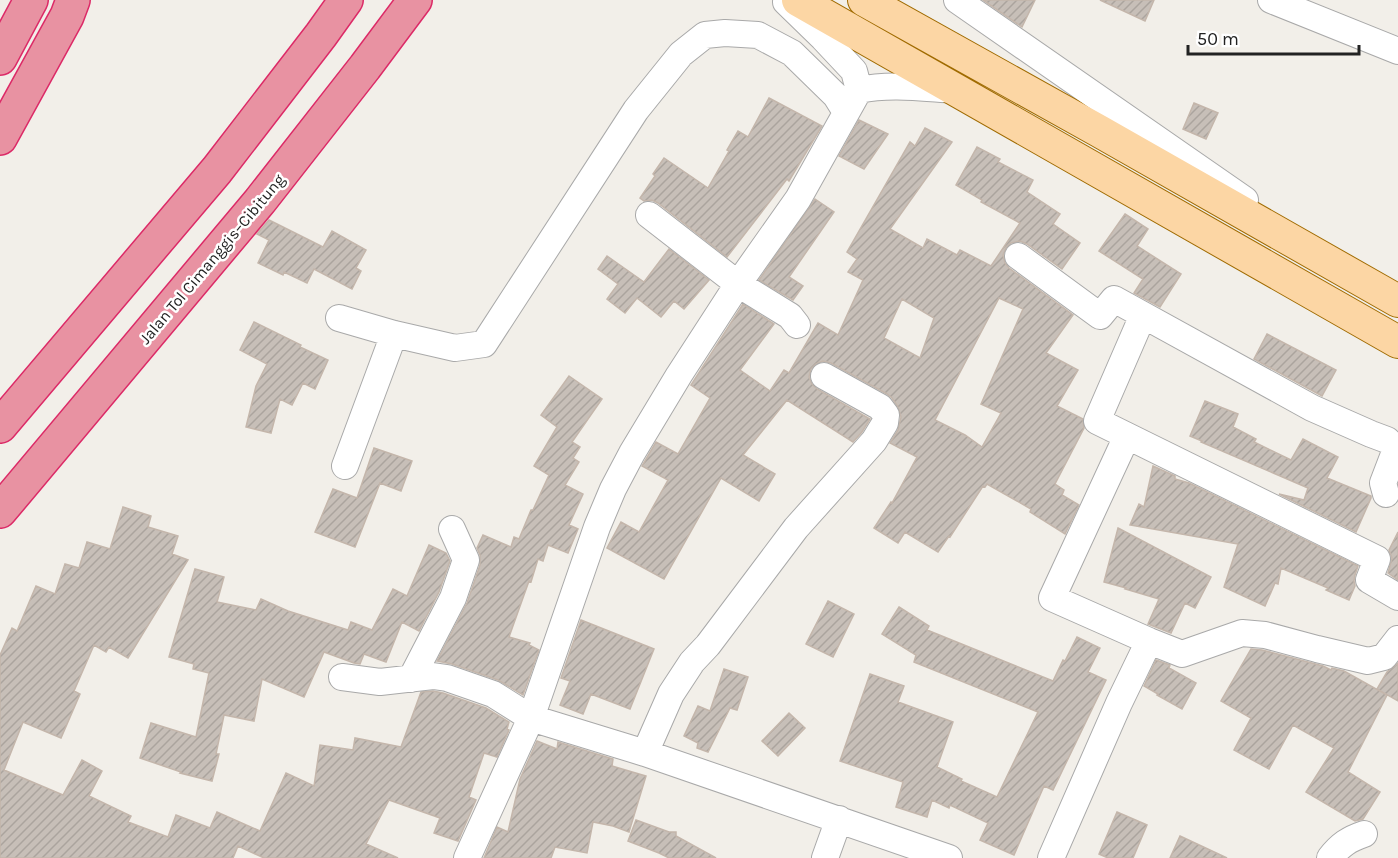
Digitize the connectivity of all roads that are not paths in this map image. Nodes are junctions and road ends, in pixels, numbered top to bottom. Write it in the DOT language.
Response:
graph roads {
  1 [pos="31,0"];
  2 [pos="73,0"];
  3 [pos="346,0"];
  4 [pos="416,0"];
  5 [pos="784,0"];
  6 [pos="798,0"];
  7 [pos="864,0"];
  8 [pos="957,0"];
  9 [pos="1271,0"];
  10 [pos="1398,51"];
  11 [pos="0,58"];
  12 [pos="859,90"];
  13 [pos="958,90"];
  14 [pos="846,112"];
  15 [pos="0,138"];
  16 [pos="649,215"];
  17 [pos="1018,256"];
  18 [pos="1358,278"];
  19 [pos="738,284"];
  20 [pos="1398,300"];
  21 [pos="1143,315"];
  22 [pos="339,318"];
  23 [pos="797,325"];
  24 [pos="394,333"];
  25 [pos="1398,342"];
  26 [pos="58,358"];
  27 [pos="824,376"];
  28 [pos="0,419"];
  29 [pos="0,426"];
  30 [pos="1127,436"];
  31 [pos="345,466"];
  32 [pos="1386,494"];
  33 [pos="0,511"];
  34 [pos="452,529"];
  35 [pos="1398,597"];
  36 [pos="1398,639"];
  37 [pos="1149,641"];
  38 [pos="342,676"];
  39 [pos="411,679"];
  40 [pos="531,718"];
  41 [pos="645,753"];
  42 [pos="839,819"];
  43 [pos="1364,834"];
  44 [pos="467,858"];
  45 [pos="825,858"];
  46 [pos="949,858"];
  47 [pos="1051,858"];
  48 [pos="1330,858"];
  1 -- 11 [label="highway"];
  2 -- 15 [label="highway"];
  3 -- 26 [label="highway"];
  4 -- 33 [label="highway, Jalan Tol Cimanggis–Cibitung"];
  5 -- 12 [label="street"];
  6 -- 13 [label="main road"];
  7 -- 18 [label="main road"];
  8 -- 18 [label="street"];
  9 -- 10 [label="street"];
  12 -- 13 [label="street"];
  12 -- 14 [label="street"];
  13 -- 25 [label="main road"];
  14 -- 19 [label="street"];
  14 -- 24 [label="street"];
  16 -- 19 [label="street"];
  17 -- 21 [label="street"];
  18 -- 20 [label="main road"];
  19 -- 23 [label="street"];
  19 -- 40 [label="street"];
  21 -- 30 [label="street"];
  21 -- 32 [label="street"];
  22 -- 24 [label="street"];
  24 -- 31 [label="street"];
  26 -- 28 [label="highway"];
  26 -- 29 [label="highway"];
  27 -- 41 [label="street"];
  30 -- 35 [label="street"];
  30 -- 37 [label="street"];
  34 -- 39 [label="street"];
  36 -- 37 [label="street"];
  37 -- 47 [label="street"];
  38 -- 39 [label="street"];
  39 -- 40 [label="street"];
  40 -- 41 [label="street"];
  40 -- 44 [label="street"];
  41 -- 42 [label="street"];
  42 -- 45 [label="street"];
  42 -- 46 [label="street"];
  43 -- 48 [label="street"];
}
